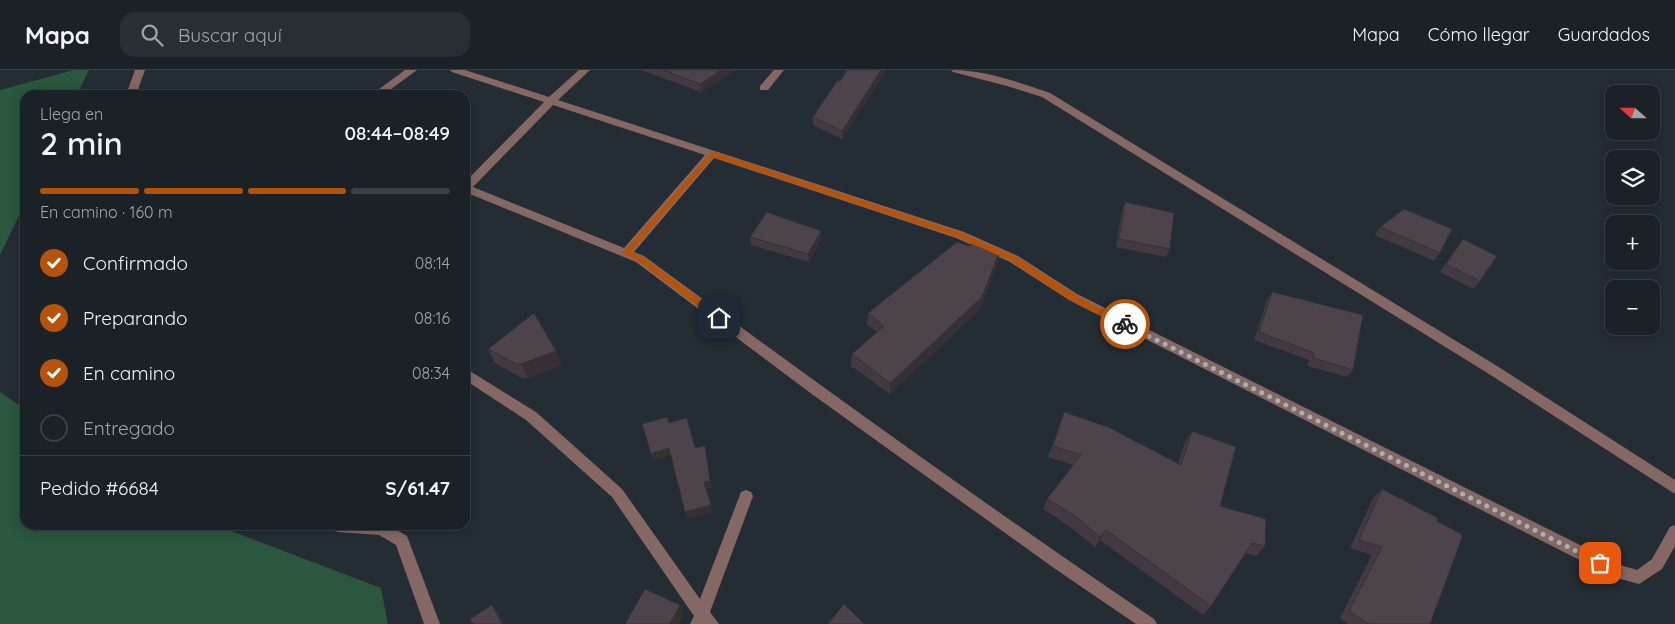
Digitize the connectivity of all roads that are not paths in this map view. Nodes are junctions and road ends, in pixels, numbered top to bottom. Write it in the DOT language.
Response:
graph roads {
  1 [pos="140,70"];
  2 [pos="412,70"];
  3 [pos="456,70"];
  4 [pos="585,70"];
  5 [pos="779,70"];
  6 [pos="956,70"];
  7 [pos="764,88"];
  8 [pos="133,90"];
  9 [pos="383,90"];
  10 [pos="551,101"];
  11 [pos="712,154"];
  12 [pos="470,184"];
  13 [pos="470,190"];
  14 [pos="626,253"];
  15 [pos="470,376"];
  16 [pos="1675,488"];
  17 [pos="746,496"];
  18 [pos="381,530"];
  19 [pos="1675,532"];
  20 [pos="704,621"];
  21 [pos="432,624"];
  22 [pos="1149,624"];
  1 -- 8 [label="street"];
  2 -- 9 [label="street"];
  3 -- 10 [label="street"];
  4 -- 10 [label="street"];
  5 -- 7 [label="street"];
  6 -- 16 [label="street"];
  10 -- 11 [label="street"];
  10 -- 12 [label="street"];
  11 -- 14 [label="street"];
  11 -- 19 [label="street"];
  13 -- 14 [label="street"];
  14 -- 22 [label="street"];
  15 -- 20 [label="street"];
  17 -- 20 [label="street"];
  18 -- 21 [label="street"];
}
